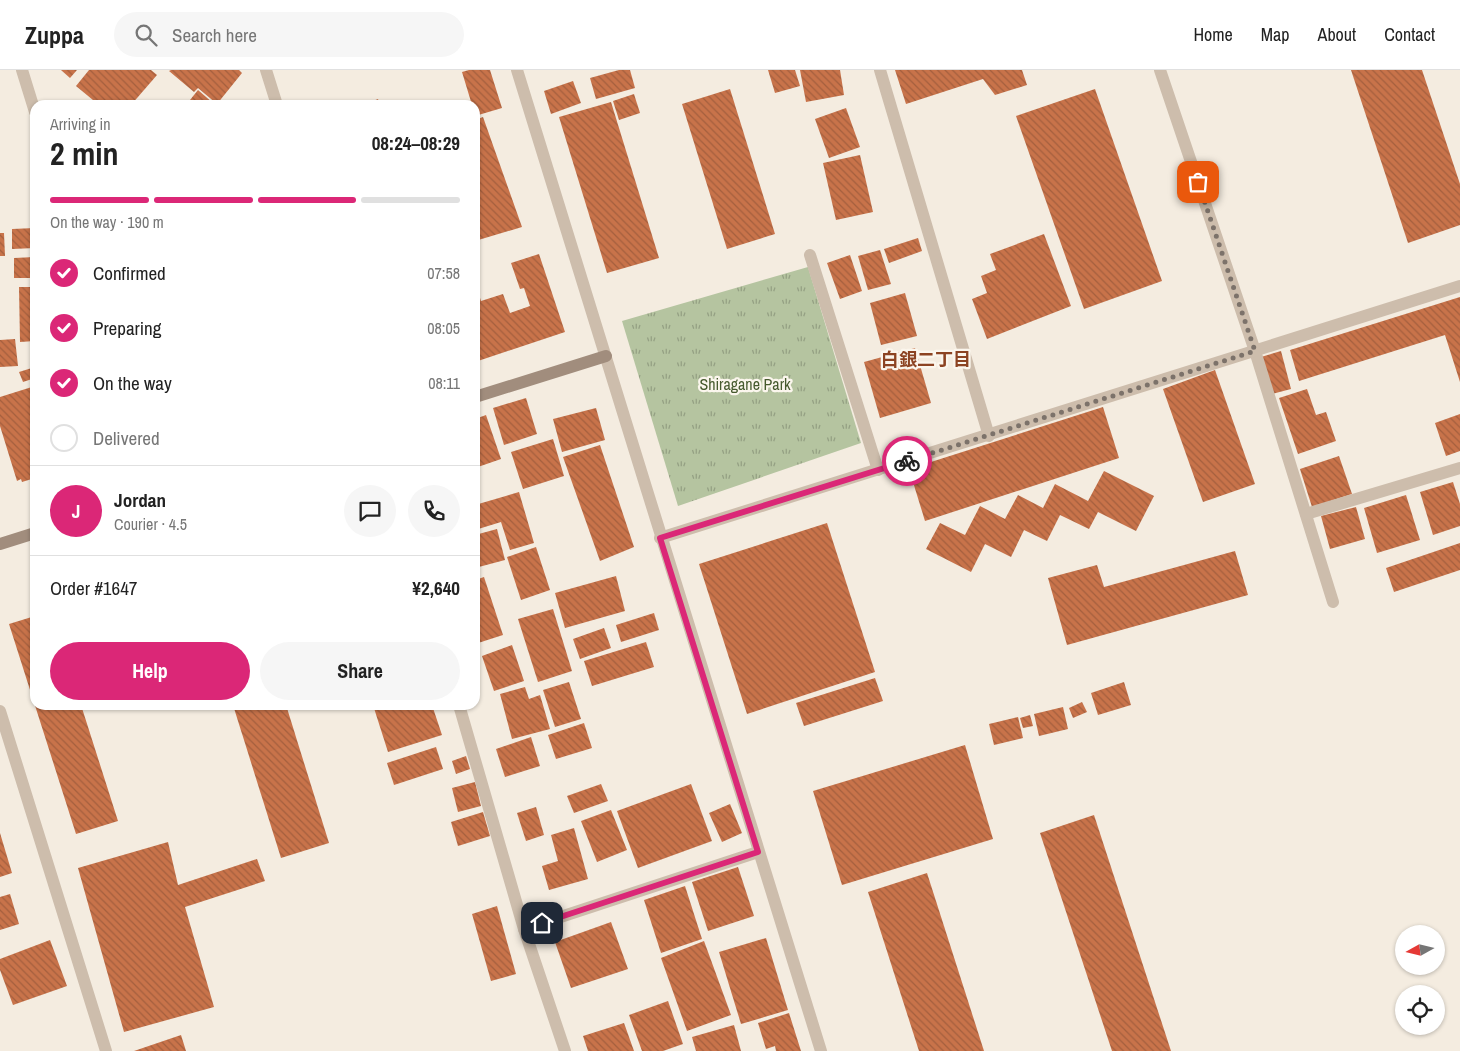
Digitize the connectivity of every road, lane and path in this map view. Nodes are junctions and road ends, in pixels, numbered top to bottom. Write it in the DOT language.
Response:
graph roads {
  1 [pos="22,70"];
  2 [pos="266,70"];
  3 [pos="517,70"];
  4 [pos="880,70"];
  5 [pos="1160,70"];
  6 [pos="31,100"];
  7 [pos="275,100"];
  8 [pos="810,255"];
  9 [pos="1460,286"];
  10 [pos="1255,351"];
  11 [pos="606,356"];
  12 [pos="480,394"];
  13 [pos="989,436"];
  14 [pos="1460,468"];
  15 [pos="878,470"];
  16 [pos="1306,514"];
  17 [pos="30,535"];
  18 [pos="660,538"];
  19 [pos="0,544"];
  20 [pos="1333,602"];
  21 [pos="460,710"];
  22 [pos="0,711"];
  23 [pos="758,852"];
  24 [pos="524,929"];
  25 [pos="105,1051"];
  26 [pos="565,1051"];
  27 [pos="821,1051"];
  1 -- 6 [label="street"];
  2 -- 7 [label="street"];
  3 -- 11 [label="street"];
  4 -- 13 [label="street"];
  5 -- 10 [label="street"];
  8 -- 15 [label="street"];
  9 -- 10 [label="street"];
  10 -- 13 [label="street"];
  10 -- 16 [label="street"];
  11 -- 12 [label="street"];
  11 -- 18 [label="street"];
  13 -- 15 [label="street"];
  14 -- 16 [label="street"];
  15 -- 18 [label="street"];
  16 -- 20 [label="street"];
  17 -- 19 [label="street"];
  18 -- 23 [label="street"];
  21 -- 24 [label="street"];
  22 -- 25 [label="street"];
  23 -- 24 [label="street"];
  23 -- 27 [label="street"];
  24 -- 26 [label="street"];
}
